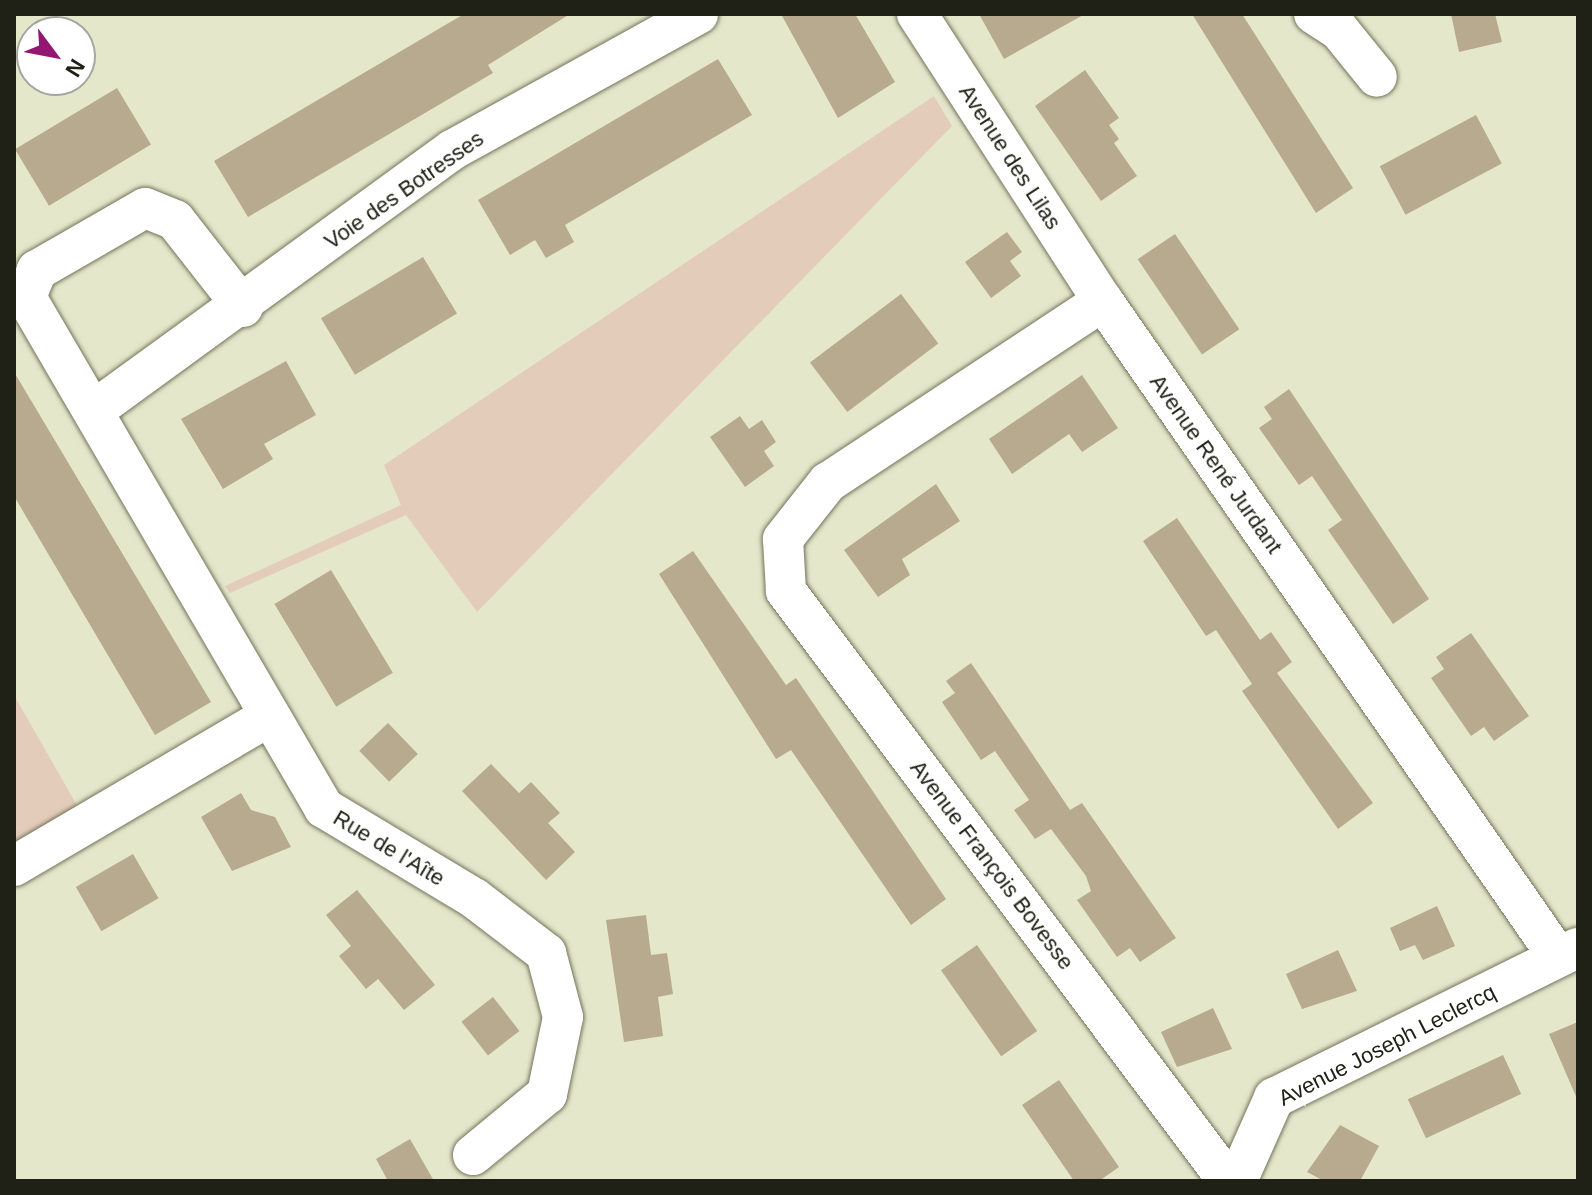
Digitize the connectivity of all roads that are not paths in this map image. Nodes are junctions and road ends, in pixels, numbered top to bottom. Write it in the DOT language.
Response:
graph roads {
  1 [pos="698,14"];
  2 [pos="917,14"];
  3 [pos="1314,14"];
  4 [pos="1377,77"];
  5 [pos="1103,301"];
  6 [pos="243,307"];
  7 [pos="97,408"];
  8 [pos="268,717"];
  9 [pos="14,866"];
  10 [pos="1568,953"];
  11 [pos="473,1155"];
  12 [pos="1228,1181"];
  13 [pos="1237,1181"];
  1 -- 6 [label="street, Voie des Botresses"];
  2 -- 5 [label="street, Avenue des Lilas"];
  3 -- 4 [label="street"];
  5 -- 10 [label="street, Avenue René Jurdant"];
  5 -- 12 [label="street, Avenue François Bovesse"];
  6 -- 7 [label="street, Voie des Botresses"];
  6 -- 7 [label="street"];
  7 -- 8 [label="street"];
  8 -- 9 [label="street"];
  8 -- 11 [label="street, Rue de l'Aîte"];
  10 -- 13 [label="street, Avenue Joseph Leclercq"];
}
